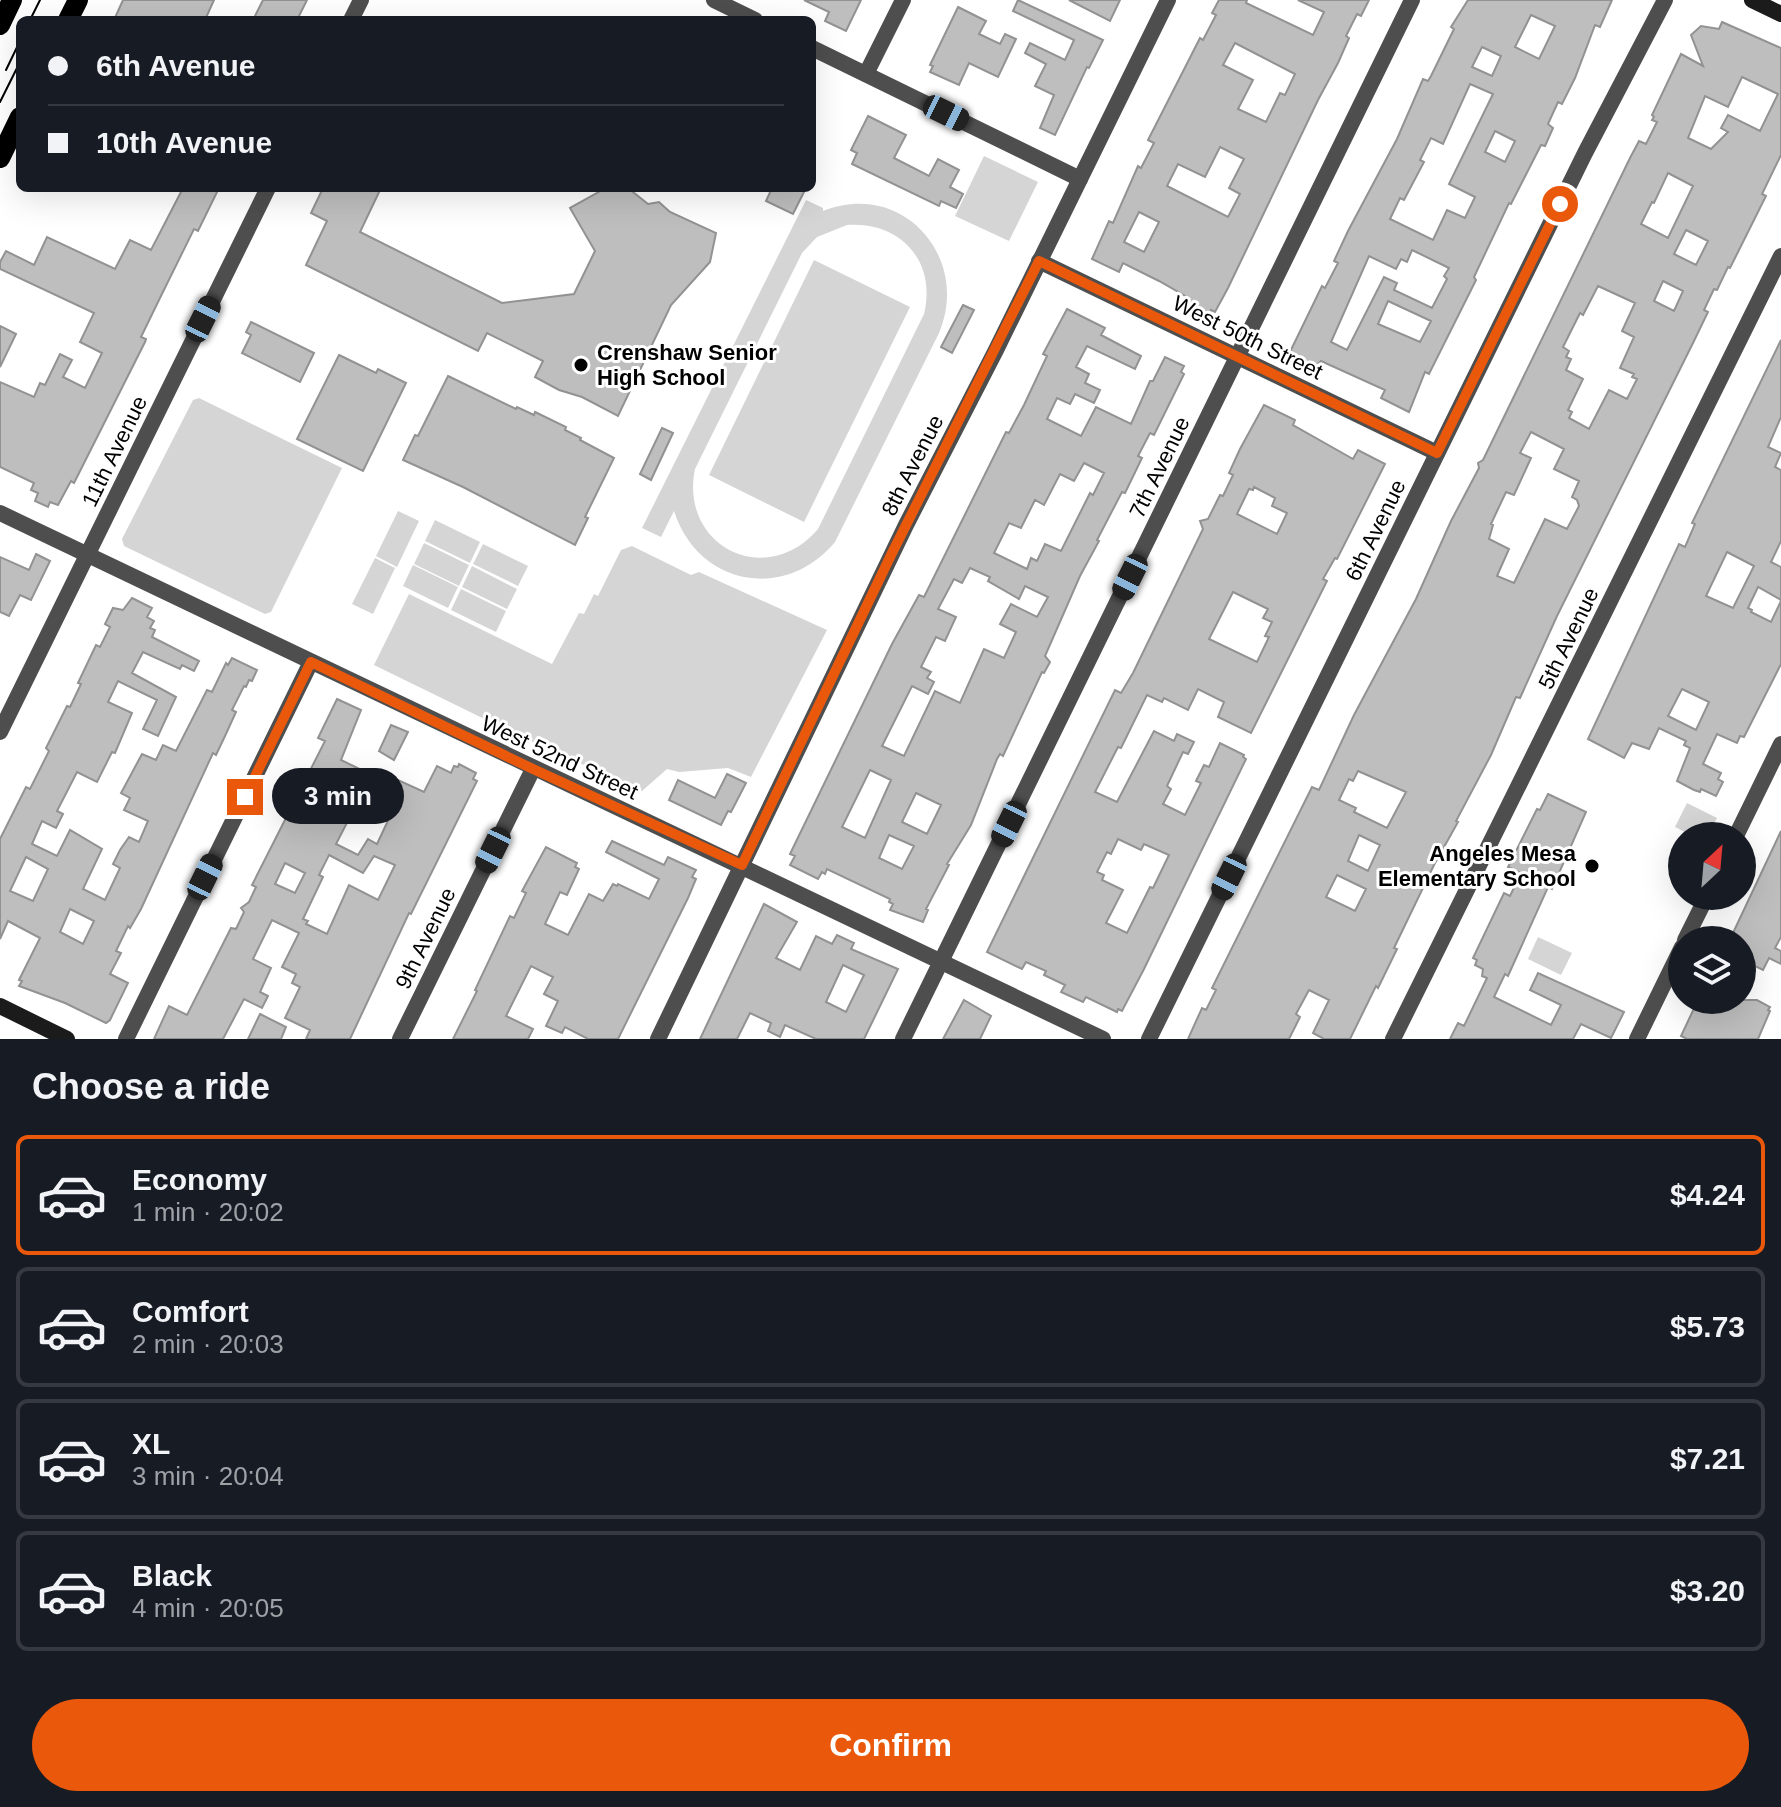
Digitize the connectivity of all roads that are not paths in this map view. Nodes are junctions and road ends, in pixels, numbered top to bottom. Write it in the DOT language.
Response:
graph roads {
  1 [pos="12,0"];
  2 [pos="714,0"];
  3 [pos="903,0"];
  4 [pos="1168,0"];
  5 [pos="1412,0"];
  6 [pos="1665,0"];
  7 [pos="1752,0"];
  8 [pos="1781,14"];
  9 [pos="747,16"];
  10 [pos="0,25"];
  11 [pos="816,50"];
  12 [pos="866,74"];
  13 [pos="16,125"];
  14 [pos="0,158"];
  15 [pos="1080,179"];
  16 [pos="266,192"];
  17 [pos="1781,256"];
  18 [pos="1039,261"];
  19 [pos="1237,357"];
  20 [pos="1437,453"];
  21 [pos="0,513"];
  22 [pos="88,555"];
  23 [pos="311,662"];
  24 [pos="0,732"];
  25 [pos="1781,744"];
  26 [pos="533,769"];
  27 [pos="1743,822"];
  28 [pos="742,865"];
  29 [pos="942,961"];
  30 [pos="1668,976"];
  31 [pos="0,1006"];
  32 [pos="67,1039"];
  33 [pos="126,1039"];
  34 [pos="400,1039"];
  35 [pos="658,1039"];
  36 [pos="903,1039"];
  37 [pos="1103,1039"];
  38 [pos="1149,1039"];
  39 [pos="1393,1039"];
  40 [pos="1637,1039"];
  1 -- 10 [label="main road"];
  2 -- 9 [label="street"];
  3 -- 12 [label="street"];
  4 -- 15 [label="street, 8th Avenue"];
  5 -- 19 [label="street, 7th Avenue"];
  6 -- 20 [label="street, 6th Avenue"];
  7 -- 8 [label="street"];
  11 -- 12 [label="street"];
  12 -- 15 [label="street"];
  13 -- 14 [label="main road"];
  15 -- 18 [label="street, 8th Avenue"];
  16 -- 22 [label="street, 11th Avenue"];
  17 -- 39 [label="street, 5th Avenue"];
  18 -- 19 [label="street, West 50th Street"];
  18 -- 28 [label="street, 8th Avenue"];
  19 -- 20 [label="street, West 50th Street"];
  19 -- 29 [label="street, 7th Avenue"];
  20 -- 38 [label="street, 6th Avenue"];
  21 -- 22 [label="street, West 52nd Street"];
  22 -- 23 [label="street, West 52nd Street"];
  22 -- 24 [label="street, 11th Avenue"];
  23 -- 26 [label="street, West 52nd Street"];
  23 -- 33 [label="street"];
  25 -- 27 [label="street"];
  26 -- 28 [label="street, West 52nd Street"];
  26 -- 34 [label="street, 9th Avenue"];
  28 -- 29 [label="street, West 52nd Street"];
  28 -- 35 [label="street, 8th Avenue"];
  29 -- 36 [label="street, 7th Avenue"];
  29 -- 37 [label="street, West 52nd Street"];
  30 -- 40 [label="street"];
  31 -- 32 [label="street"];
}
